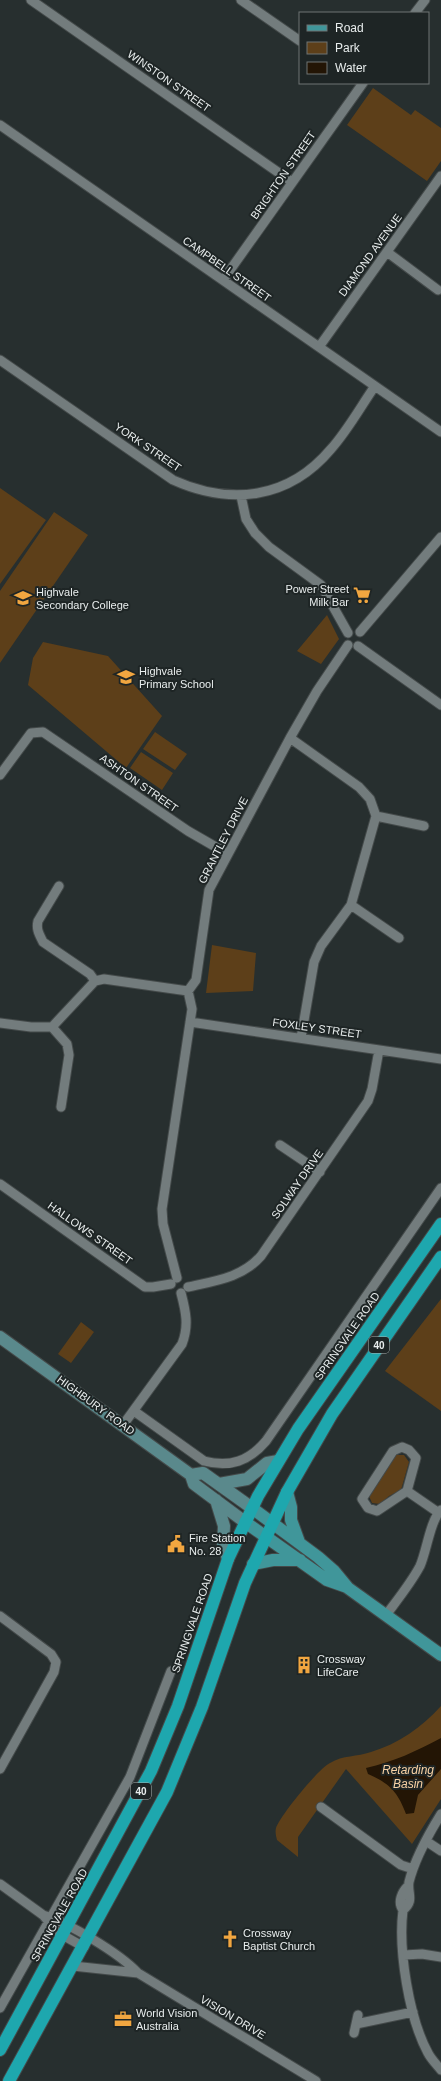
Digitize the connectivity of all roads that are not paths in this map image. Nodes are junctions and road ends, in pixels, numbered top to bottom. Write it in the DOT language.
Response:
graph roads {
  1 [pos="31,0"];
  2 [pos="241,0"];
  3 [pos="425,0"];
  4 [pos="417,12"];
  5 [pos="299,40"];
  6 [pos="362,84"];
  7 [pos="0,125"];
  8 [pos="441,176"];
  9 [pos="292,182"];
  10 [pos="387,252"];
  11 [pos="223,280"];
  12 [pos="438,290"];
  13 [pos="319,347"];
  14 [pos="0,360"];
  15 [pos="375,386"];
  16 [pos="441,432"];
  17 [pos="241,496"];
  18 [pos="441,537"];
  19 [pos="360,632"];
  20 [pos="348,633"];
  21 [pos="348,645"];
  22 [pos="358,646"];
  23 [pos="441,705"];
  24 [pos="290,738"];
  25 [pos="0,775"];
  26 [pos="376,816"];
  27 [pos="424,826"];
  28 [pos="228,854"];
  29 [pos="60,886"];
  30 [pos="351,905"];
  31 [pos="399,938"];
  32 [pos="95,981"];
  33 [pos="188,991"];
  34 [pos="190,1022"];
  35 [pos="0,1023"];
  36 [pos="52,1027"];
  37 [pos="301,1038"];
  38 [pos="379,1050"];
  39 [pos="441,1059"];
  40 [pos="60,1107"];
  41 [pos="280,1145"];
  42 [pos="320,1172"];
  43 [pos="0,1184"];
  44 [pos="441,1188"];
  45 [pos="441,1224"];
  46 [pos="441,1256"];
  47 [pos="174,1281"];
  48 [pos="184,1290"];
  49 [pos="0,1337"];
  50 [pos="134,1411"];
  51 [pos="123,1425"];
  52 [pos="278,1461"];
  53 [pos="229,1464"];
  54 [pos="191,1475"];
  55 [pos="219,1484"];
  56 [pos="408,1491"];
  57 [pos="287,1492"];
  58 [pos="216,1500"];
  59 [pos="252,1508"];
  60 [pos="440,1512"];
  61 [pos="245,1522"];
  62 [pos="272,1522"];
  63 [pos="265,1536"];
  64 [pos="299,1542"];
  65 [pos="228,1559"];
  66 [pos="300,1560"];
  67 [pos="253,1564"];
  68 [pos="348,1588"];
  69 [pos="386,1615"];
  70 [pos="0,1616"];
  71 [pos="441,1654"];
  72 [pos="170,1671"];
  73 [pos="0,1769"];
  74 [pos="321,1807"];
  75 [pos="441,1814"];
  76 [pos="426,1841"];
  77 [pos="441,1851"];
  78 [pos="413,1869"];
  79 [pos="0,1884"];
  80 [pos="47,1918"];
  81 [pos="65,1931"];
  82 [pos="86,1942"];
  83 [pos="404,1955"];
  84 [pos="441,1957"];
  85 [pos="73,1966"];
  86 [pos="138,1973"];
  87 [pos="0,2008"];
  88 [pos="413,2012"];
  89 [pos="354,2034"];
  90 [pos="0,2050"];
  91 [pos="441,2070"];
  92 [pos="10,2081"];
  93 [pos="316,2081"];
  1 -- 9 [label="street, WINSTON STREET"];
  2 -- 5 [label="street"];
  3 -- 4 [label="street"];
  6 -- 9 [label="street, BRIGHTON STREET"];
  7 -- 11 [label="street, CAMPBELL STREET"];
  8 -- 10 [label="street, DIAMOND AVENUE"];
  9 -- 11 [label="street, BRIGHTON STREET"];
  10 -- 12 [label="street"];
  10 -- 13 [label="street, DIAMOND AVENUE"];
  11 -- 13 [label="street, CAMPBELL STREET"];
  13 -- 15 [label="street, CAMPBELL STREET"];
  14 -- 17 [label="street, YORK STREET"];
  15 -- 16 [label="street, CAMPBELL STREET"];
  15 -- 17 [label="street, YORK STREET"];
  17 -- 20 [label="street"];
  18 -- 19 [label="street"];
  19 -- 20 [label="street"];
  19 -- 22 [label="street"];
  20 -- 21 [label="street"];
  21 -- 22 [label="street"];
  21 -- 24 [label="street, GRANTLEY DRIVE"];
  22 -- 23 [label="street"];
  24 -- 26 [label="street"];
  24 -- 28 [label="street, GRANTLEY DRIVE"];
  25 -- 28 [label="street, ASHTON STREET"];
  26 -- 27 [label="street"];
  26 -- 30 [label="street"];
  28 -- 33 [label="street, GRANTLEY DRIVE"];
  29 -- 32 [label="street"];
  30 -- 31 [label="street"];
  30 -- 37 [label="street"];
  32 -- 33 [label="street"];
  32 -- 36 [label="street"];
  33 -- 34 [label="street"];
  34 -- 37 [label="street, FOXLEY STREET"];
  34 -- 47 [label="street"];
  35 -- 36 [label="street"];
  36 -- 40 [label="street"];
  37 -- 38 [label="street, FOXLEY STREET"];
  38 -- 39 [label="street, FOXLEY STREET"];
  38 -- 42 [label="street, SOLWAY DRIVE"];
  41 -- 42 [label="street"];
  42 -- 48 [label="street, SOLWAY DRIVE"];
  43 -- 47 [label="street, HALLOWS STREET"];
  44 -- 53 [label="street, SPRINGVALE ROAD"];
  45 -- 52 [label="highway, SPRINGVALE ROAD / 40"];
  46 -- 57 [label="highway, 40"];
  47 -- 48 [label="street"];
  47 -- 48 [label="street"];
  48 -- 50 [label="street"];
  49 -- 51 [label="main road, HIGHBURY ROAD"];
  50 -- 51 [label="street"];
  50 -- 53 [label="street, HIGHBURY ROAD"];
  51 -- 54 [label="main road, HIGHBURY ROAD"];
  52 -- 55 [label="main road"];
  52 -- 59 [label="highway, SPRINGVALE ROAD / 40"];
  54 -- 55 [label="main road, HIGHBURY ROAD"];
  54 -- 58 [label="main road, HIGHBURY ROAD"];
  55 -- 59 [label="main road, HIGHBURY ROAD"];
  56 -- 56 [label="street"];
  56 -- 60 [label="street"];
  57 -- 62 [label="highway, 40"];
  57 -- 64 [label="main road"];
  58 -- 61 [label="main road, HIGHBURY ROAD"];
  58 -- 65 [label="main road"];
  59 -- 61 [label="highway, SPRINGVALE ROAD / 40"];
  59 -- 62 [label="main road, HIGHBURY ROAD"];
  60 -- 69 [label="street"];
  61 -- 63 [label="main road, HIGHBURY ROAD"];
  61 -- 65 [label="highway, SPRINGVALE ROAD / 40"];
  62 -- 63 [label="highway, 40"];
  62 -- 64 [label="main road, HIGHBURY ROAD"];
  63 -- 66 [label="main road, HIGHBURY ROAD"];
  63 -- 67 [label="highway, 40"];
  64 -- 68 [label="main road, HIGHBURY ROAD"];
  65 -- 81 [label="highway, SPRINGVALE ROAD / 40"];
  66 -- 67 [label="main road"];
  66 -- 68 [label="main road, HIGHBURY ROAD"];
  67 -- 82 [label="highway, 40"];
  68 -- 69 [label="main road, HIGHBURY ROAD"];
  69 -- 71 [label="main road, HIGHBURY ROAD"];
  70 -- 73 [label="street"];
  72 -- 80 [label="street, SPRINGVALE ROAD"];
  74 -- 78 [label="street"];
  75 -- 76 [label="street"];
  76 -- 77 [label="street"];
  76 -- 78 [label="street"];
  78 -- 83 [label="street"];
  79 -- 80 [label="street, VISION DRIVE"];
  80 -- 81 [label="street, VISION DRIVE"];
  80 -- 87 [label="street, SPRINGVALE ROAD"];
  81 -- 82 [label="street, VISION DRIVE"];
  81 -- 90 [label="highway, SPRINGVALE ROAD / 40"];
  82 -- 85 [label="highway, 40"];
  82 -- 86 [label="street, VISION DRIVE"];
  83 -- 84 [label="street"];
  83 -- 88 [label="street"];
  85 -- 86 [label="street, VISION DRIVE"];
  85 -- 92 [label="highway, 40"];
  86 -- 93 [label="street, VISION DRIVE"];
  88 -- 89 [label="street"];
  88 -- 91 [label="street"];
}
